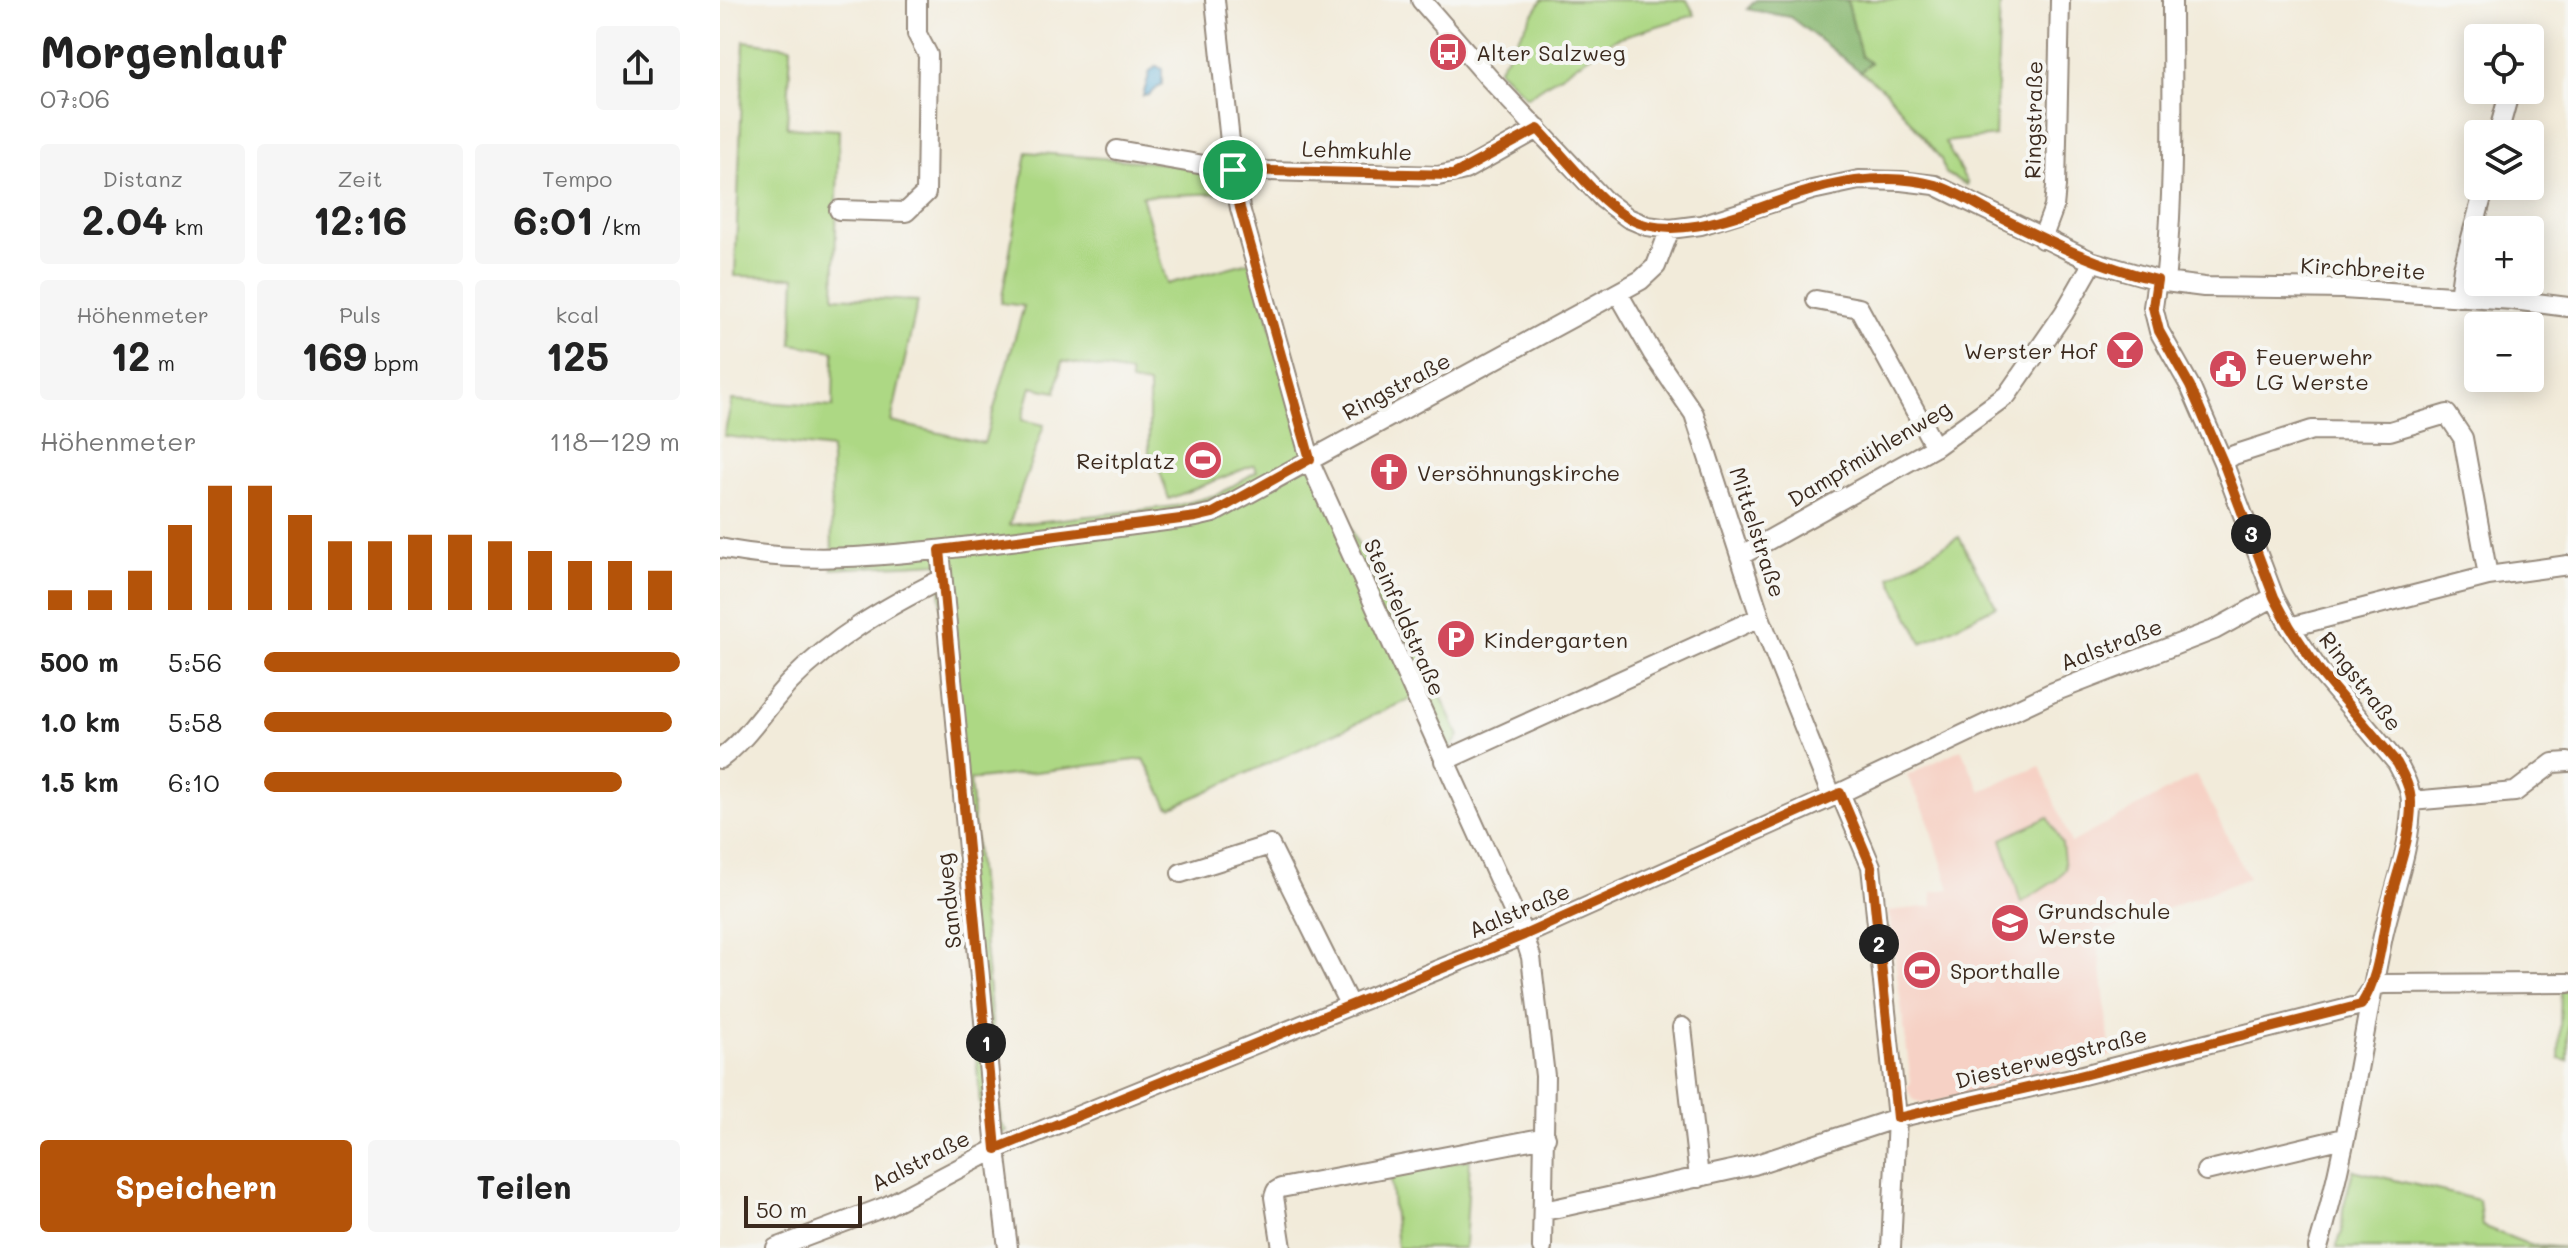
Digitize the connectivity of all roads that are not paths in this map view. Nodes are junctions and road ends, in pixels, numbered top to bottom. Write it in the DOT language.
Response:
graph roads {
  1 [pos="917,0"];
  2 [pos="1215,0"];
  3 [pos="1421,0"];
  4 [pos="2060,0"];
  5 [pos="2172,0"];
  6 [pos="1538,129"];
  7 [pos="1117,150"];
  8 [pos="1233,170"];
  9 [pos="2481,200"];
  10 [pos="839,210"];
  11 [pos="1670,229"];
  12 [pos="2042,239"];
  13 [pos="2091,261"];
  14 [pos="2161,281"];
  15 [pos="1618,293"];
  16 [pos="2459,297"];
  17 [pos="1816,300"];
  18 [pos="2568,307"];
  19 [pos="1935,447"];
  20 [pos="1310,459"];
  21 [pos="2223,462"];
  22 [pos="720,548"];
  23 [pos="940,550"];
  24 [pos="1740,556"];
  25 [pos="2568,565"];
  26 [pos="2488,576"];
  27 [pos="942,579"];
  28 [pos="2274,597"];
  29 [pos="1760,617"];
  30 [pos="2290,627"];
  31 [pos="720,759"];
  32 [pos="1444,761"];
  33 [pos="2568,762"];
  34 [pos="1836,795"];
  35 [pos="2411,801"];
  36 [pos="1181,873"];
  37 [pos="1524,935"];
  38 [pos="2568,983"];
  39 [pos="2373,987"];
  40 [pos="1350,1006"];
  41 [pos="1682,1027"];
  42 [pos="1897,1118"];
  43 [pos="1546,1137"];
  44 [pos="2344,1138"];
  45 [pos="996,1149"];
  46 [pos="2206,1171"];
  47 [pos="1699,1178"];
  48 [pos="1544,1211"];
  49 [pos="776,1248"];
  50 [pos="1008,1248"];
  51 [pos="1282,1248"];
  52 [pos="1542,1248"];
  53 [pos="1891,1248"];
  54 [pos="2318,1248"];
  1 -- 10 [label="street"];
  2 -- 8 [label="street, Steinfeldstraße"];
  3 -- 6 [label="street"];
  4 -- 12 [label="street, Ringstraße"];
  5 -- 14 [label="street, Ringstraße"];
  6 -- 8 [label="street, Lehmkuhle"];
  6 -- 11 [label="street"];
  7 -- 8 [label="street, Lehmkuhle"];
  8 -- 20 [label="street, Steinfeldstraße"];
  9 -- 16 [label="street"];
  11 -- 12 [label="street"];
  11 -- 15 [label="street, Ringstraße"];
  12 -- 13 [label="street"];
  13 -- 14 [label="street"];
  13 -- 19 [label="street, Dampfmühlenweg"];
  14 -- 16 [label="street, Kirchbreite"];
  14 -- 21 [label="street, Ringstraße"];
  15 -- 20 [label="street, Ringstraße"];
  15 -- 24 [label="street, Mittelstraße"];
  16 -- 18 [label="street, Kirchbreite"];
  17 -- 19 [label="street"];
  19 -- 24 [label="street, Dampfmühlenweg"];
  20 -- 23 [label="street, Ringstraße"];
  20 -- 32 [label="street, Steinfeldstraße"];
  21 -- 26 [label="street"];
  21 -- 28 [label="street, Ringstraße"];
  22 -- 23 [label="street, Ringstraße"];
  23 -- 27 [label="street, Sandweg"];
  24 -- 29 [label="street, Mittelstraße"];
  25 -- 26 [label="street"];
  26 -- 30 [label="street"];
  27 -- 31 [label="street"];
  27 -- 45 [label="street, Sandweg"];
  28 -- 30 [label="street, Ringstraße"];
  28 -- 34 [label="street, Aalstraße"];
  29 -- 32 [label="street"];
  29 -- 34 [label="street, Mittelstraße"];
  30 -- 35 [label="street, Ringstraße"];
  32 -- 37 [label="street, Steinfeldstraße"];
  33 -- 35 [label="street"];
  34 -- 37 [label="street, Aalstraße"];
  34 -- 42 [label="street, Mittelstraße"];
  35 -- 39 [label="street, Ringstraße"];
  36 -- 40 [label="street"];
  37 -- 40 [label="street, Aalstraße"];
  37 -- 43 [label="street, Steinfeldstraße"];
  38 -- 39 [label="street"];
  39 -- 42 [label="street, Diesterwegstraße"];
  39 -- 44 [label="street, Ringstraße"];
  40 -- 45 [label="street, Aalstraße"];
  41 -- 47 [label="street"];
  42 -- 47 [label="street, Diesterwegstraße"];
  42 -- 53 [label="street, Mittelstraße"];
  43 -- 48 [label="street, Steinfeldstraße"];
  43 -- 51 [label="street"];
  44 -- 46 [label="street"];
  44 -- 54 [label="street, Ringstraße"];
  45 -- 49 [label="street, Aalstraße"];
  45 -- 50 [label="street, Sandweg"];
  47 -- 48 [label="street, Diesterwegstraße"];
  48 -- 52 [label="street, Steinfeldstraße"];
}
